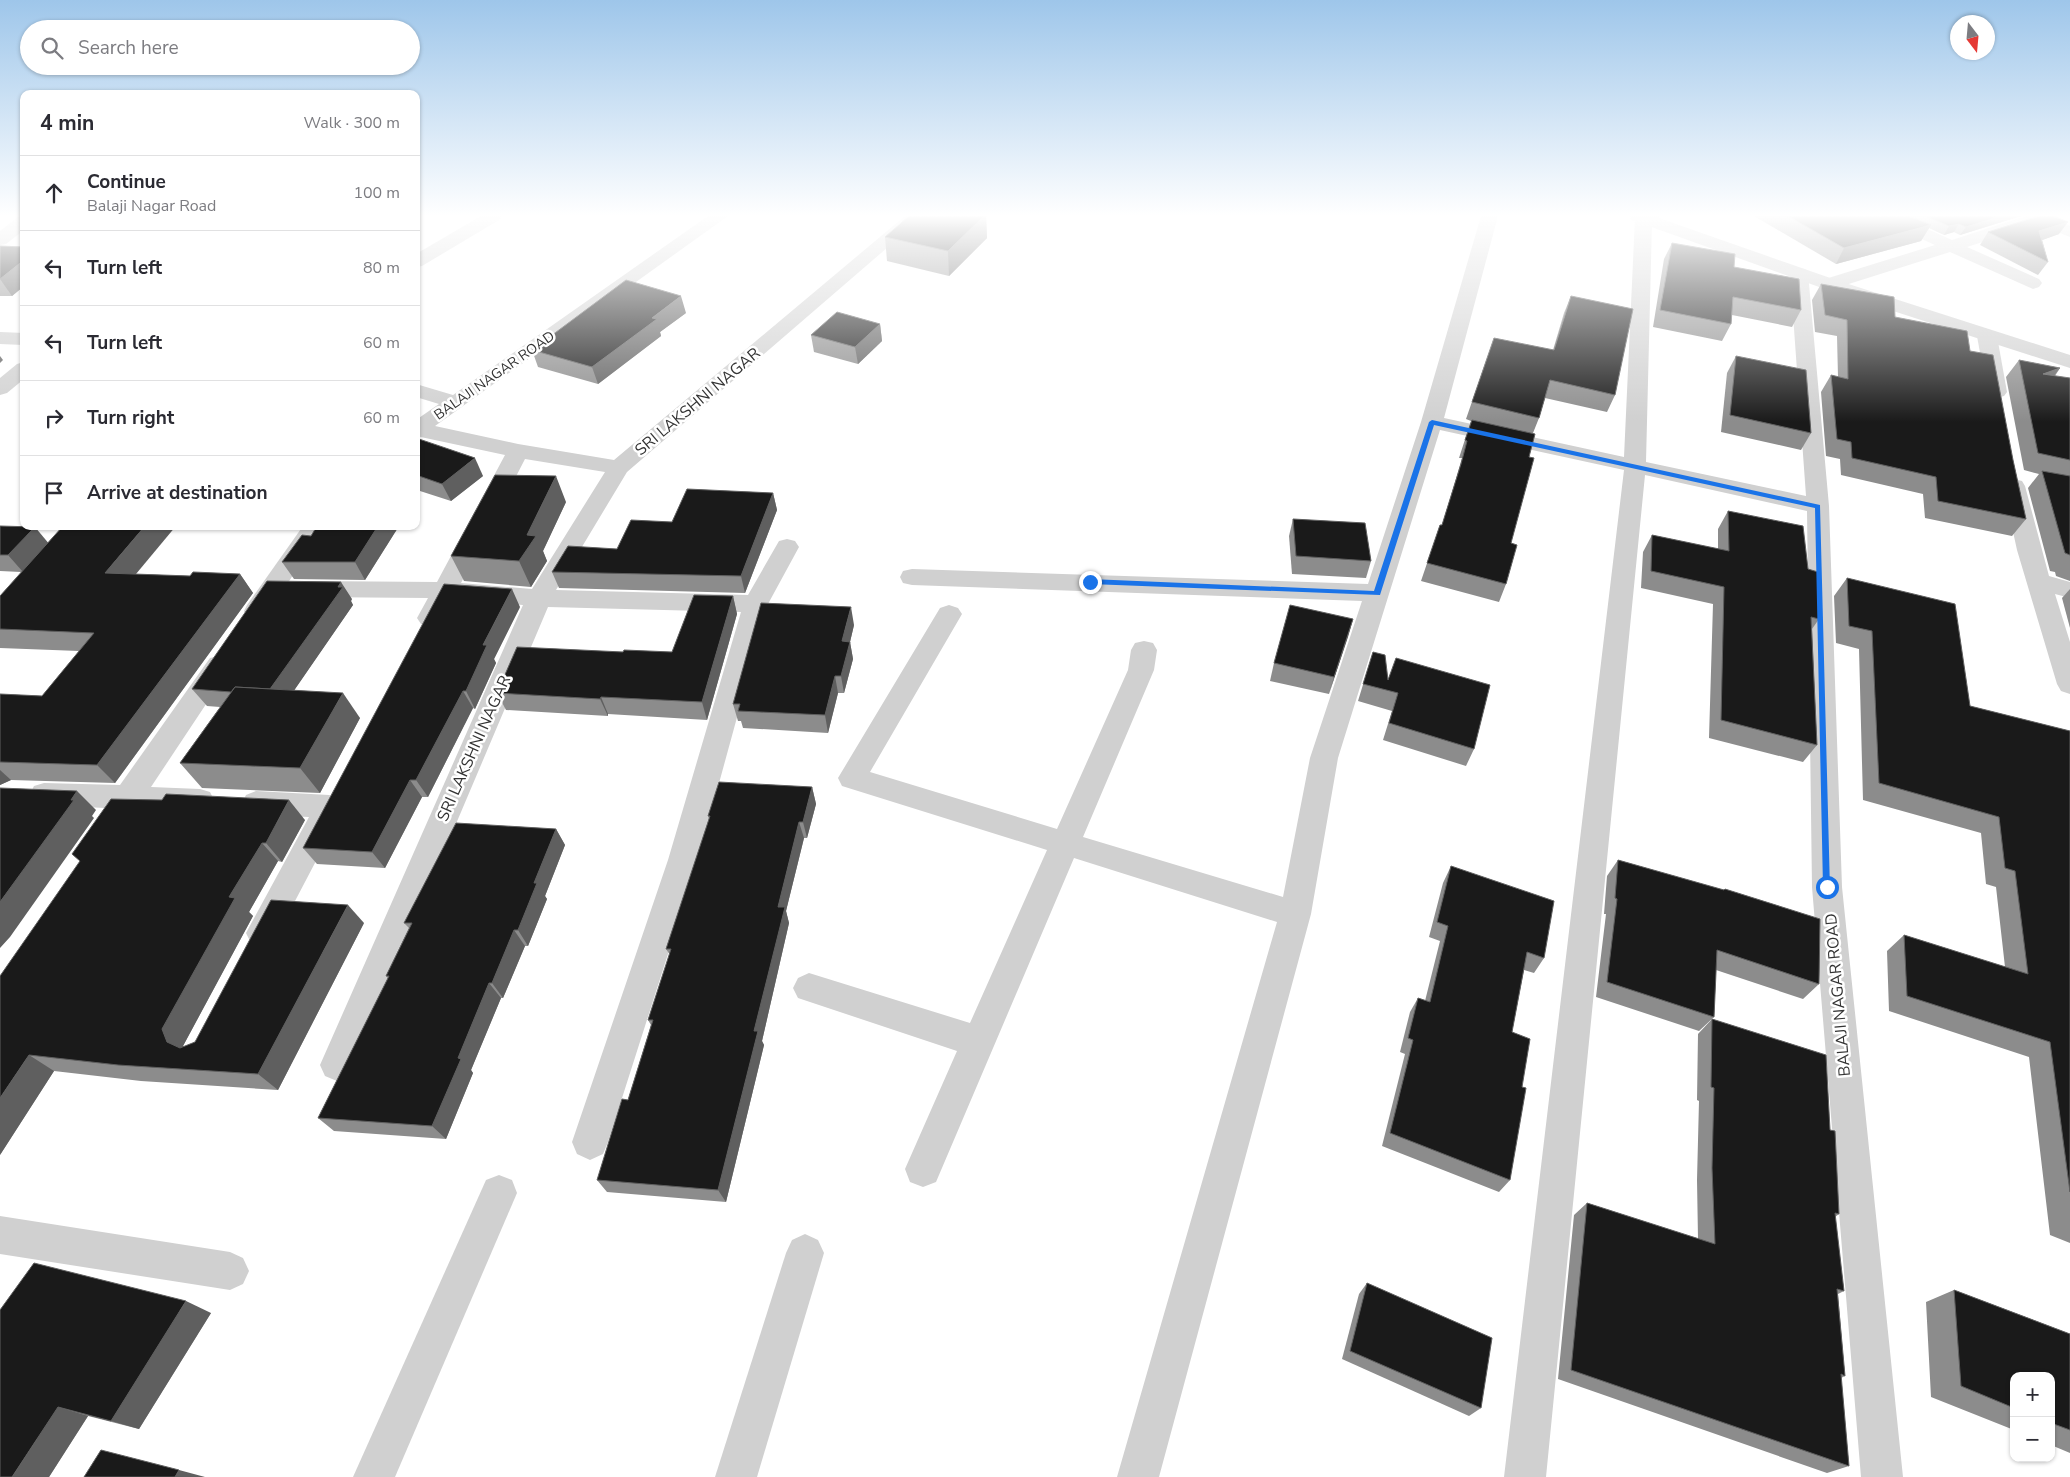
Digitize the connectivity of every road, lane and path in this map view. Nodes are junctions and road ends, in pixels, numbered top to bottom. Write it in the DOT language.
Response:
graph roads {
  1 [pos="621,285"];
  2 [pos="834,285"];
  3 [pos="1470,285"];
  4 [pos="1642,285"];
  5 [pos="1800,285"];
  6 [pos="1832,285"];
  7 [pos="1987,336"];
  8 [pos="0,338"];
  9 [pos="20,339"];
  10 [pos="2070,362"];
  11 [pos="20,372"];
  12 [pos="0,389"];
  13 [pos="420,391"];
  14 [pos="455,402"];
  15 [pos="2000,411"];
  16 [pos="1432,422"];
  17 [pos="420,428"];
  18 [pos="420,431"];
  19 [pos="518,451"];
  20 [pos="1635,467"];
  21 [pos="619,468"];
  22 [pos="2018,475"];
  23 [pos="1818,506"];
  24 [pos="312,530"];
  25 [pos="787,547"];
  26 [pos="912,577"];
  27 [pos="2039,582"];
  28 [pos="272,588"];
  29 [pos="444,590"];
  30 [pos="2070,590"];
  31 [pos="1377,593"];
  32 [pos="539,598"];
  33 [pos="756,604"];
  34 [pos="949,614"];
  35 [pos="417,642"];
  36 [pos="1144,650"];
  37 [pos="2070,684"];
  38 [pos="343,781"];
  39 [pos="21,793"];
  40 [pos="129,797"];
  41 [pos="329,807"];
  42 [pos="1067,844"];
  43 [pos="90,852"];
  44 [pos="1295,914"];
  45 [pos="252,953"];
  46 [pos="809,988"];
  47 [pos="979,1042"];
  48 [pos="337,1066"];
  49 [pos="590,1142"];
  50 [pos="923,1169"];
  51 [pos="499,1193"];
  52 [pos="0,1235"];
  53 [pos="806,1253"];
  54 [pos="230,1271"];
  55 [pos="374,1477"];
  56 [pos="736,1477"];
  57 [pos="1138,1477"];
  58 [pos="1525,1477"];
  59 [pos="1882,1477"];
  1 -- 14 [label="street, BALAJI NAGAR ROAD"];
  2 -- 21 [label="street, SRI LAKSHNI NAGAR"];
  3 -- 16 [label="street"];
  4 -- 20 [label="street"];
  5 -- 23 [label="street, BALAJI NAGAR ROAD"];
  6 -- 7 [label="street"];
  7 -- 10 [label="street"];
  7 -- 15 [label="street"];
  8 -- 9 [label="street"];
  11 -- 12 [label="street"];
  13 -- 14 [label="street"];
  14 -- 17 [label="street, BALAJI NAGAR ROAD"];
  16 -- 20 [label="street"];
  16 -- 31 [label="street"];
  18 -- 19 [label="street"];
  19 -- 21 [label="street"];
  19 -- 29 [label="street"];
  20 -- 23 [label="street"];
  20 -- 58 [label="street"];
  21 -- 32 [label="street, SRI LAKSHNI NAGAR"];
  22 -- 27 [label="street"];
  23 -- 59 [label="street, BALAJI NAGAR ROAD"];
  24 -- 28 [label="street"];
  25 -- 33 [label="street"];
  26 -- 31 [label="street"];
  27 -- 30 [label="street"];
  27 -- 37 [label="street"];
  28 -- 29 [label="street"];
  28 -- 40 [label="street"];
  29 -- 32 [label="street"];
  29 -- 35 [label="street"];
  31 -- 44 [label="street"];
  32 -- 33 [label="street"];
  32 -- 48 [label="street, SRI LAKSHNI NAGAR"];
  33 -- 49 [label="street"];
  34 -- 42 [label="street"];
  36 -- 42 [label="street"];
  38 -- 41 [label="street"];
  39 -- 40 [label="street"];
  40 -- 41 [label="street"];
  40 -- 43 [label="street"];
  41 -- 45 [label="street"];
  42 -- 44 [label="street"];
  42 -- 47 [label="street"];
  44 -- 57 [label="street"];
  46 -- 47 [label="street"];
  47 -- 50 [label="street"];
  51 -- 55 [label="street"];
  52 -- 54 [label="street"];
  53 -- 56 [label="street"];
}
